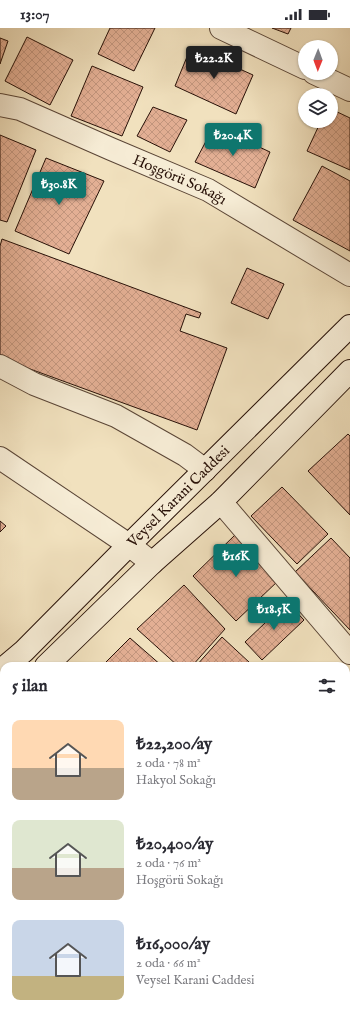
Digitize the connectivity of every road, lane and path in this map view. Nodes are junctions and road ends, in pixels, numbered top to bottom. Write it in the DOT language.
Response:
graph roads {
  1 [pos="221,28"];
  2 [pos="298,65"];
  3 [pos="329,80"];
  4 [pos="350,90"];
  5 [pos="0,104"];
  6 [pos="350,276"];
  7 [pos="350,326"];
  8 [pos="0,366"];
  9 [pos="349,375"];
  10 [pos="0,458"];
  11 [pos="205,470"];
  12 [pos="221,502"];
  13 [pos="129,545"];
  14 [pos="152,563"];
  15 [pos="350,653"];
  16 [pos="11,662"];
  17 [pos="50,662"];
  1 -- 2 [label="street"];
  3 -- 4 [label="street"];
  5 -- 6 [label="street, Hoşgörü Sokağı"];
  7 -- 11 [label="street, Veysel Karani Caddesi"];
  8 -- 11 [label="street"];
  9 -- 12 [label="street, Veysel Karani Caddesi"];
  10 -- 13 [label="street"];
  11 -- 13 [label="street, Veysel Karani Caddesi"];
  12 -- 14 [label="street, Veysel Karani Caddesi"];
  12 -- 15 [label="street"];
  13 -- 14 [label="street"];
  13 -- 16 [label="street, Veysel Karani Caddesi"];
  14 -- 17 [label="street, Veysel Karani Caddesi"];
}
